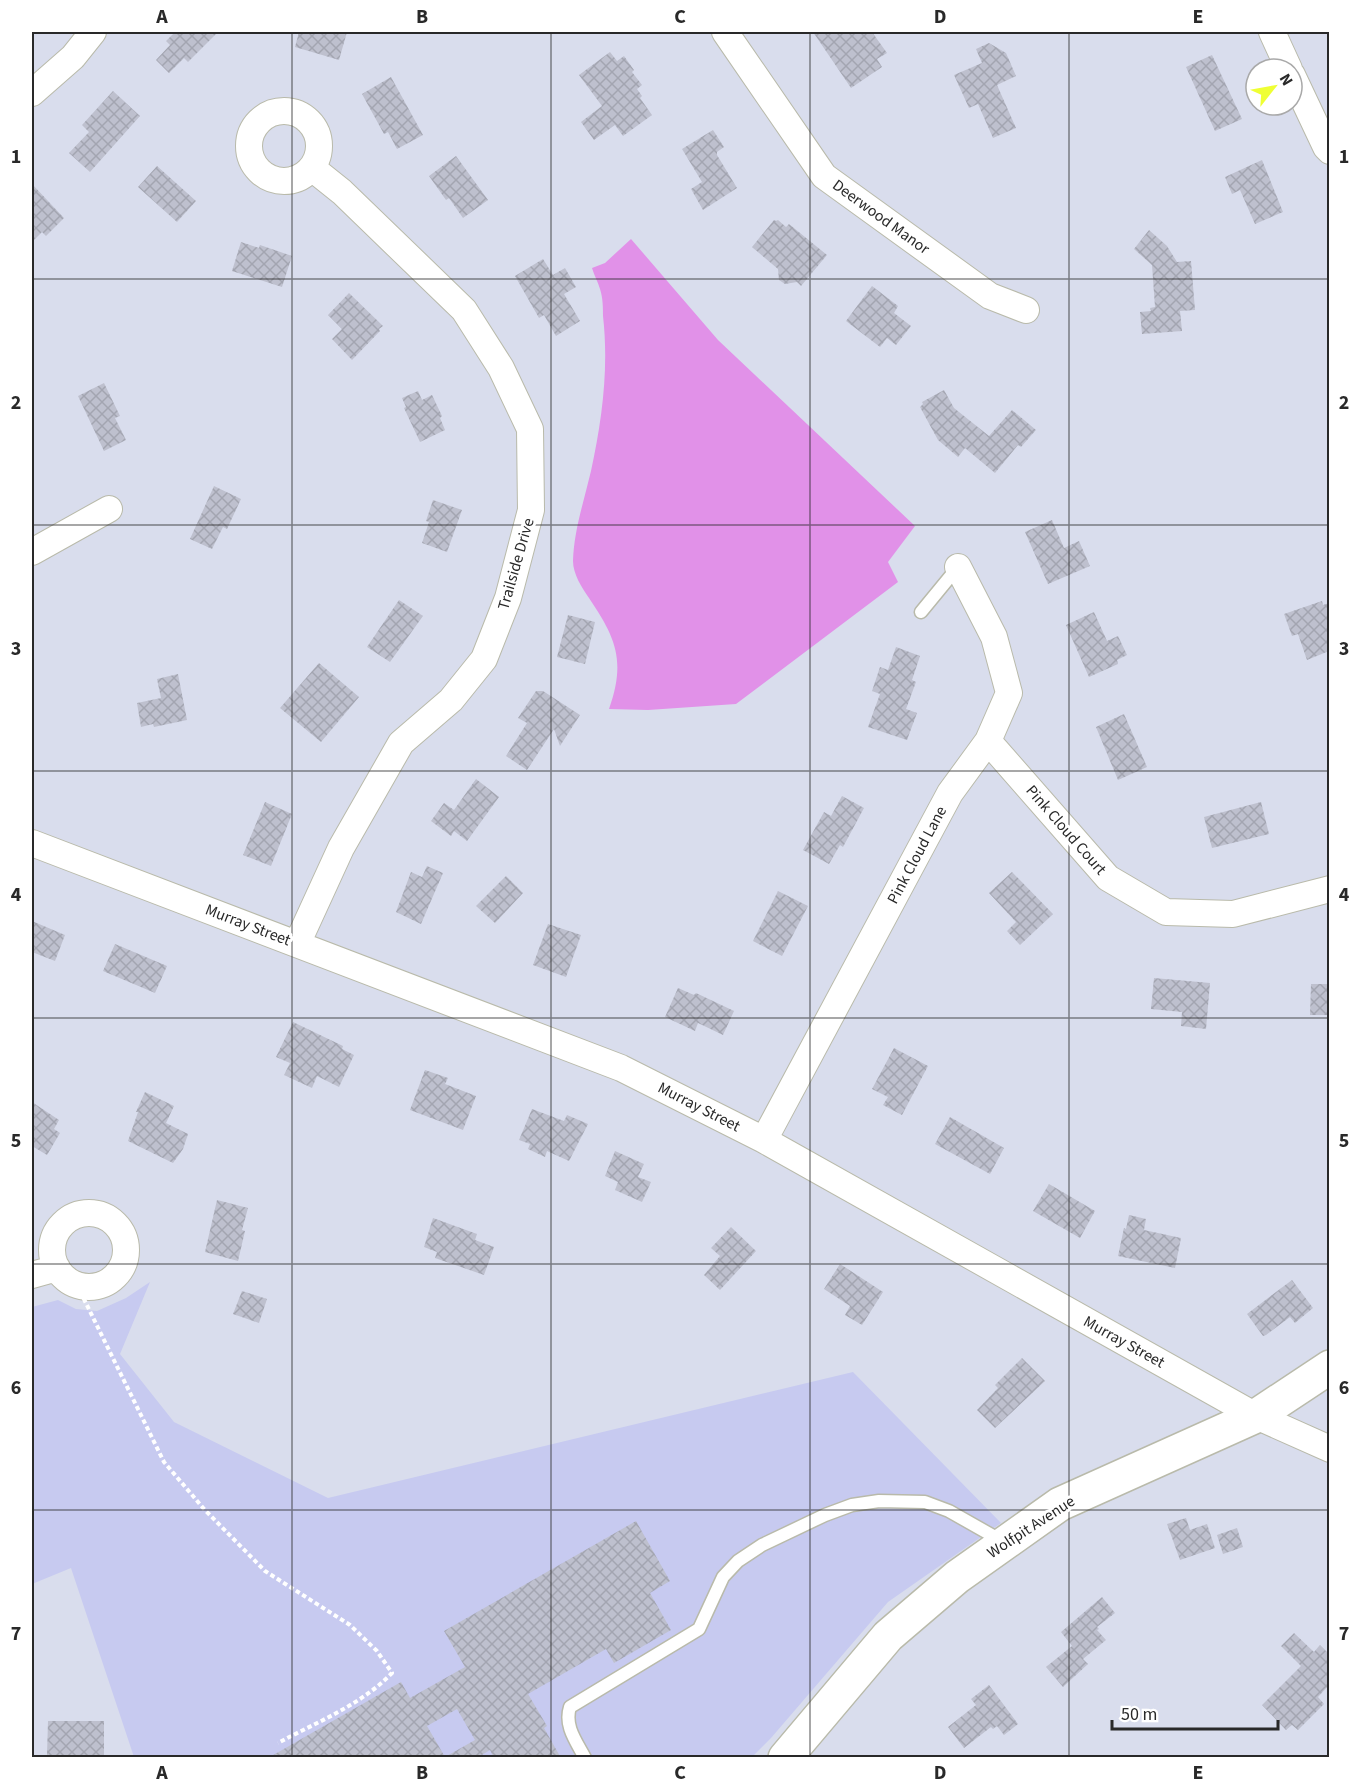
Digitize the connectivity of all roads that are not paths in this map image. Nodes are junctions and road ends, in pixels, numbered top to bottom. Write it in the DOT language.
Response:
graph roads {
  1 [pos="93,32"];
  2 [pos="725,32"];
  3 [pos="1272,32"];
  4 [pos="1283,57"];
  5 [pos="32,93"];
  6 [pos="1304,100"];
  7 [pos="1329,151"];
  8 [pos="312,168"];
  9 [pos="1026,310"];
  10 [pos="109,509"];
  11 [pos="32,552"];
  12 [pos="958,567"];
  13 [pos="921,612"];
  14 [pos="988,741"];
  15 [pos="32,843"];
  16 [pos="1329,889"];
  17 [pos="297,944"];
  18 [pos="764,1140"];
  19 [pos="57,1268"];
  20 [pos="32,1275"];
  21 [pos="1329,1367"];
  22 [pos="1256,1416"];
  23 [pos="1329,1449"];
  24 [pos="1005,1543"];
  25 [pos="585,1758"];
  26 [pos="785,1758"];
  1 -- 5 [label="street"];
  2 -- 9 [label="street, Deerwood Manor"];
  3 -- 4 [label="street"];
  6 -- 7 [label="street"];
  8 -- 17 [label="street, Trailside Drive"];
  10 -- 11 [label="street"];
  12 -- 13 [label="lane"];
  12 -- 14 [label="street, Pink Cloud Lane"];
  14 -- 16 [label="street, Pink Cloud Court"];
  14 -- 18 [label="street, Pink Cloud Lane"];
  15 -- 17 [label="street, Murray Street"];
  17 -- 18 [label="street, Murray Street"];
  18 -- 22 [label="street, Murray Street"];
  19 -- 19 [label="street"];
  19 -- 20 [label="street"];
  21 -- 22 [label="street, Wolfpit Avenue"];
  22 -- 23 [label="street, Murray Street"];
  22 -- 24 [label="street, Wolfpit Avenue"];
  24 -- 25 [label="lane"];
  24 -- 26 [label="street, Wolfpit Avenue"];
}
